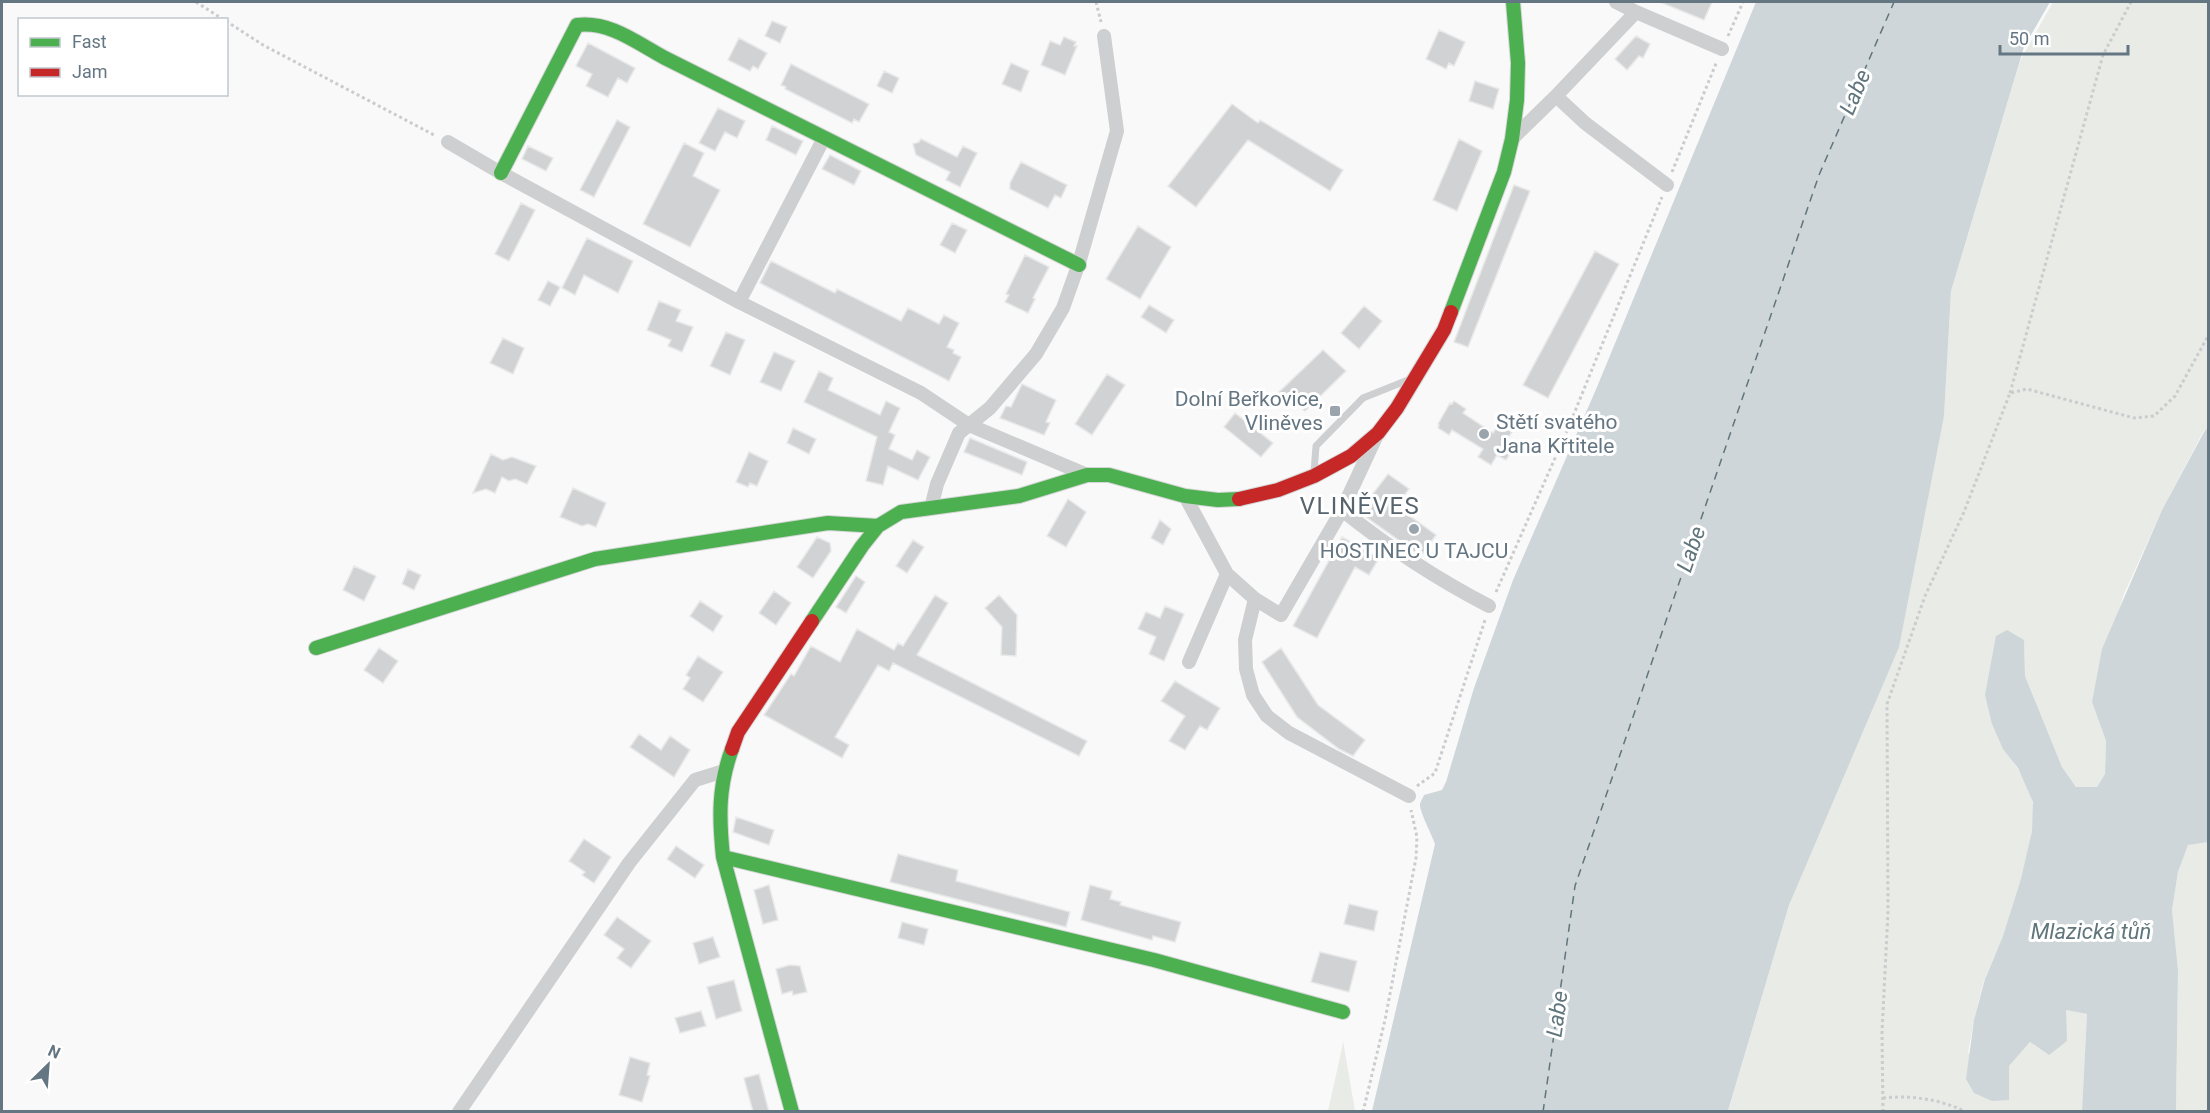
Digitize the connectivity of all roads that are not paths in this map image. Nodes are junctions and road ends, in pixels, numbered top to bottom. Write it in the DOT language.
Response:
graph roads {
  1 [pos="1513,2"];
  2 [pos="1616,2"];
  3 [pos="1636,12"];
  4 [pos="1104,36"];
  5 [pos="1722,50"];
  6 [pos="1556,96"];
  7 [pos="824,138"];
  8 [pos="1512,139"];
  9 [pos="448,142"];
  10 [pos="501,173"];
  11 [pos="1666,185"];
  12 [pos="1079,265"];
  13 [pos="739,302"];
  14 [pos="1416,378"];
  15 [pos="969,425"];
  16 [pos="1378,433"];
  17 [pos="1087,475"];
  18 [pos="1314,476"];
  19 [pos="1185,496"];
  20 [pos="931,508"];
  21 [pos="1342,510"];
  22 [pos="878,526"];
  23 [pos="1227,574"];
  24 [pos="1255,599"];
  25 [pos="1489,606"];
  26 [pos="316,648"];
  27 [pos="1189,662"];
  28 [pos="724,771"];
  29 [pos="1409,796"];
  30 [pos="723,856"];
  31 [pos="1342,1012"];
  32 [pos="459,1112"];
  33 [pos="792,1112"];
  1 -- 8 [label="street"];
  2 -- 3 [label="street"];
  3 -- 5 [label="street"];
  3 -- 6 [label="street"];
  4 -- 12 [label="street"];
  6 -- 8 [label="street"];
  6 -- 11 [label="street"];
  7 -- 10 [label="street"];
  7 -- 12 [label="street"];
  7 -- 13 [label="street"];
  8 -- 14 [label="street"];
  9 -- 10 [label="street"];
  10 -- 13 [label="street"];
  12 -- 15 [label="street"];
  13 -- 15 [label="street"];
  14 -- 16 [label="street"];
  14 -- 18 [label="lane"];
  15 -- 17 [label="street"];
  15 -- 20 [label="street"];
  16 -- 18 [label="street"];
  16 -- 21 [label="street"];
  17 -- 19 [label="street"];
  17 -- 20 [label="street"];
  18 -- 19 [label="street"];
  19 -- 23 [label="street"];
  20 -- 22 [label="street"];
  21 -- 24 [label="street"];
  21 -- 25 [label="street"];
  22 -- 26 [label="street"];
  22 -- 28 [label="street"];
  23 -- 24 [label="street"];
  23 -- 27 [label="street"];
  24 -- 29 [label="street"];
  28 -- 30 [label="street"];
  28 -- 32 [label="street"];
  30 -- 31 [label="street"];
  30 -- 33 [label="street"];
}
